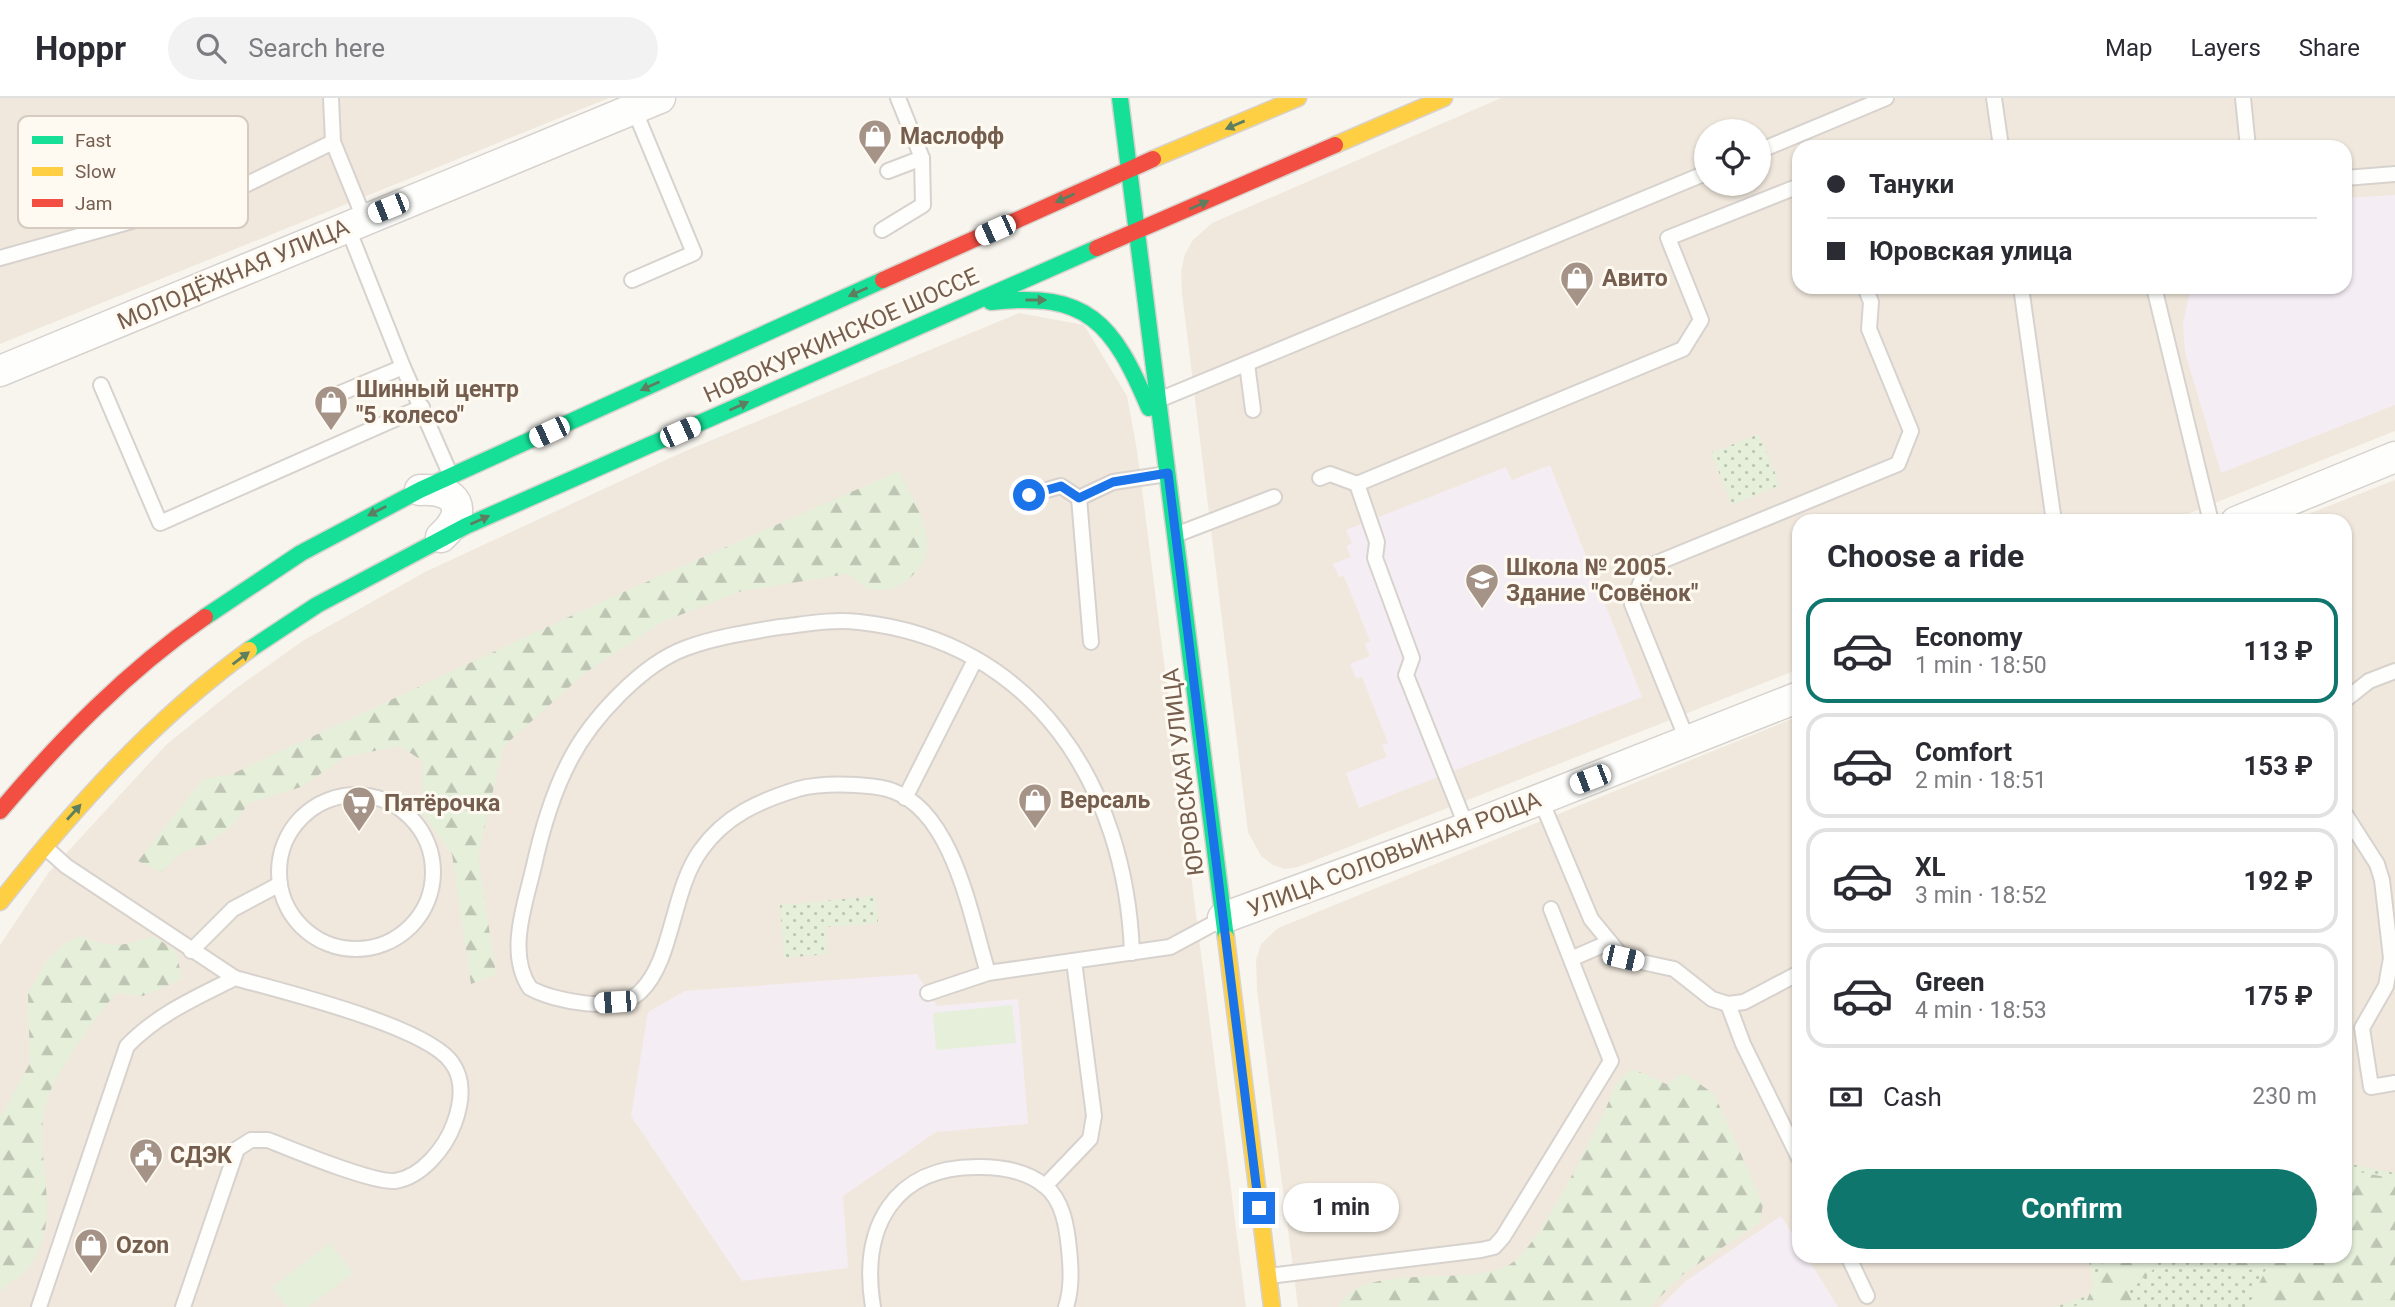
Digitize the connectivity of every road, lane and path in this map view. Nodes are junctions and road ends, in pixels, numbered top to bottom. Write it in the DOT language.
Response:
graph roads {
  1 [pos="331,98"];
  2 [pos="898,98"];
  3 [pos="1120,98"];
  4 [pos="1298,98"];
  5 [pos="1444,98"];
  6 [pos="1886,98"];
  7 [pos="1994,98"];
  8 [pos="2243,98"];
  9 [pos="647,103"];
  10 [pos="2000,140"];
  11 [pos="2247,140"];
  12 [pos="333,142"];
  13 [pos="1771,146"];
  14 [pos="922,158"];
  15 [pos="1127,170"];
  16 [pos="888,171"];
  17 [pos="2395,174"];
  18 [pos="2352,177"];
  19 [pos="1694,178"];
  20 [pos="248,184"];
  21 [pos="1792,189"];
  22 [pos="355,222"];
  23 [pos="107,228"];
  24 [pos="882,230"];
  25 [pos="1136,232"];
  26 [pos="0,258"];
  27 [pos="632,280"];
  28 [pos="1868,294"];
  29 [pos="2022,294"];
  30 [pos="2156,294"];
  31 [pos="968,304"];
  32 [pos="1247,363"];
  33 [pos="403,367"];
  34 [pos="0,372"];
  35 [pos="101,386"];
  36 [pos="335,395"];
  37 [pos="1159,400"];
  38 [pos="422,407"];
  39 [pos="1253,410"];
  40 [pos="1166,450"];
  41 [pos="2395,457"];
  42 [pos="1168,473"];
  43 [pos="451,476"];
  44 [pos="1320,478"];
  45 [pos="1357,484"];
  46 [pos="420,490"];
  47 [pos="1029,495"];
  48 [pos="1274,497"];
  49 [pos="1079,498"];
  50 [pos="2053,514"];
  51 [pos="2209,514"];
  52 [pos="2256,514"];
  53 [pos="1177,535"];
  54 [pos="441,537"];
  55 [pos="1091,642"];
  56 [pos="975,660"];
  57 [pos="2395,671"];
  58 [pos="2352,694"];
  59 [pos="1792,700"];
  60 [pos="1688,742"];
  61 [pos="905,798"];
  62 [pos="1540,798"];
  63 [pos="0,811"];
  64 [pos="2352,825"];
  65 [pos="1467,828"];
  66 [pos="43,846"];
  67 [pos="279,884"];
  68 [pos="0,902"];
  69 [pos="1551,909"];
  70 [pos="1223,918"];
  71 [pos="1610,942"];
  72 [pos="191,951"];
  73 [pos="1132,953"];
  74 [pos="1573,958"];
  75 [pos="1074,961"];
  76 [pos="989,973"];
  77 [pos="1792,977"];
  78 [pos="235,978"];
  79 [pos="928,993"];
  80 [pos="1728,1004"];
  81 [pos="2395,1083"];
  82 [pos="1792,1144"];
  83 [pos="1045,1186"];
  84 [pos="1851,1263"];
  85 [pos="1268,1276"];
  86 [pos="1867,1296"];
  87 [pos="39,1307"];
  88 [pos="183,1307"];
  89 [pos="873,1307"];
  90 [pos="1066,1307"];
  91 [pos="1272,1307"];
  1 -- 12 [label="lane"];
  2 -- 14 [label="lane"];
  3 -- 15 [label="main road, ЮРОВСКАЯ УЛИЦА"];
  4 -- 15 [label="main road, НОВОКУРКИНСКОЕ ШОССЕ, one-way"];
  25 -- 5 [label="main road, НОВОКУРКИНСКОЕ ШОССЕ, one-way"];
  6 -- 13 [label="lane"];
  7 -- 10 [label="lane"];
  8 -- 11 [label="lane"];
  9 -- 22 [label="street, МОЛОДЁЖНАЯ УЛИЦА"];
  9 -- 27 [label="lane"];
  12 -- 20 [label="lane"];
  12 -- 22 [label="lane"];
  14 -- 16 [label="lane"];
  14 -- 24 [label="lane"];
  15 -- 25 [label="main road, ЮРОВСКАЯ УЛИЦА"];
  15 -- 43 [label="main road, НОВОКУРКИНСКОЕ ШОССЕ, one-way"];
  17 -- 18 [label="lane"];
  19 -- 32 [label="lane"];
  21 -- 45 [label="lane"];
  22 -- 33 [label="lane"];
  22 -- 34 [label="street, МОЛОДЁЖНАЯ УЛИЦА"];
  23 -- 26 [label="lane"];
  25 -- 31 [label="main road, НОВОКУРКИНСКОЕ ШОССЕ"];
  25 -- 37 [label="main road, ЮРОВСКАЯ УЛИЦА"];
  28 -- 60 [label="lane"];
  29 -- 50 [label="lane"];
  30 -- 51 [label="lane"];
  31 -- 40 [label="main road, one-way"];
  54 -- 31 [label="main road, НОВОКУРКИНСКОЕ ШОССЕ, one-way"];
  32 -- 37 [label="lane"];
  32 -- 39 [label="lane"];
  33 -- 36 [label="lane"];
  33 -- 38 [label="lane"];
  35 -- 38 [label="lane"];
  37 -- 40 [label="main road, ЮРОВСКАЯ УЛИЦА"];
  38 -- 43 [label="lane"];
  40 -- 42 [label="main road, ЮРОВСКАЯ УЛИЦА"];
  41 -- 52 [label="street"];
  42 -- 49 [label="lane"];
  42 -- 53 [label="main road, ЮРОВСКАЯ УЛИЦА"];
  43 -- 46 [label="main road, НОВОКУРКИНСКОЕ ШОССЕ"];
  44 -- 45 [label="lane"];
  45 -- 65 [label="lane"];
  46 -- 54 [label="street"];
  46 -- 63 [label="main road, НОВОКУРКИНСКОЕ ШОССЕ, one-way"];
  47 -- 49 [label="lane"];
  48 -- 53 [label="lane"];
  49 -- 55 [label="lane"];
  53 -- 70 [label="main road, ЮРОВСКАЯ УЛИЦА"];
  66 -- 54 [label="main road, НОВОКУРКИНСКОЕ ШОССЕ, one-way"];
  56 -- 61 [label="lane"];
  56 -- 61 [label="lane"];
  56 -- 73 [label="lane"];
  57 -- 58 [label="lane"];
  59 -- 60 [label="street, УЛИЦА СОЛОВЬИНАЯ РОЩА"];
  60 -- 62 [label="street, УЛИЦА СОЛОВЬИНАЯ РОЩА"];
  61 -- 76 [label="lane"];
  62 -- 65 [label="street, УЛИЦА СОЛОВЬИНАЯ РОЩА"];
  62 -- 71 [label="lane"];
  64 -- 81 [label="lane"];
  65 -- 70 [label="street, УЛИЦА СОЛОВЬИНАЯ РОЩА"];
  66 -- 68 [label="main road, НОВОКУРКИНСКОЕ ШОССЕ"];
  66 -- 72 [label="lane"];
  67 -- 67 [label="lane"];
  67 -- 72 [label="lane"];
  69 -- 74 [label="lane"];
  70 -- 73 [label="lane"];
  70 -- 85 [label="main road, ЮРОВСКАЯ УЛИЦА"];
  71 -- 74 [label="lane"];
  71 -- 80 [label="lane"];
  72 -- 78 [label="lane"];
  73 -- 75 [label="lane"];
  74 -- 85 [label="lane"];
  75 -- 76 [label="lane"];
  75 -- 83 [label="lane"];
  76 -- 79 [label="lane"];
  77 -- 80 [label="lane"];
  78 -- 87 [label="lane"];
  78 -- 88 [label="lane"];
  80 -- 82 [label="lane"];
  83 -- 89 [label="lane"];
  83 -- 90 [label="lane"];
  84 -- 86 [label="lane"];
  85 -- 91 [label="main road, ЮРОВСКАЯ УЛИЦА"];
}
